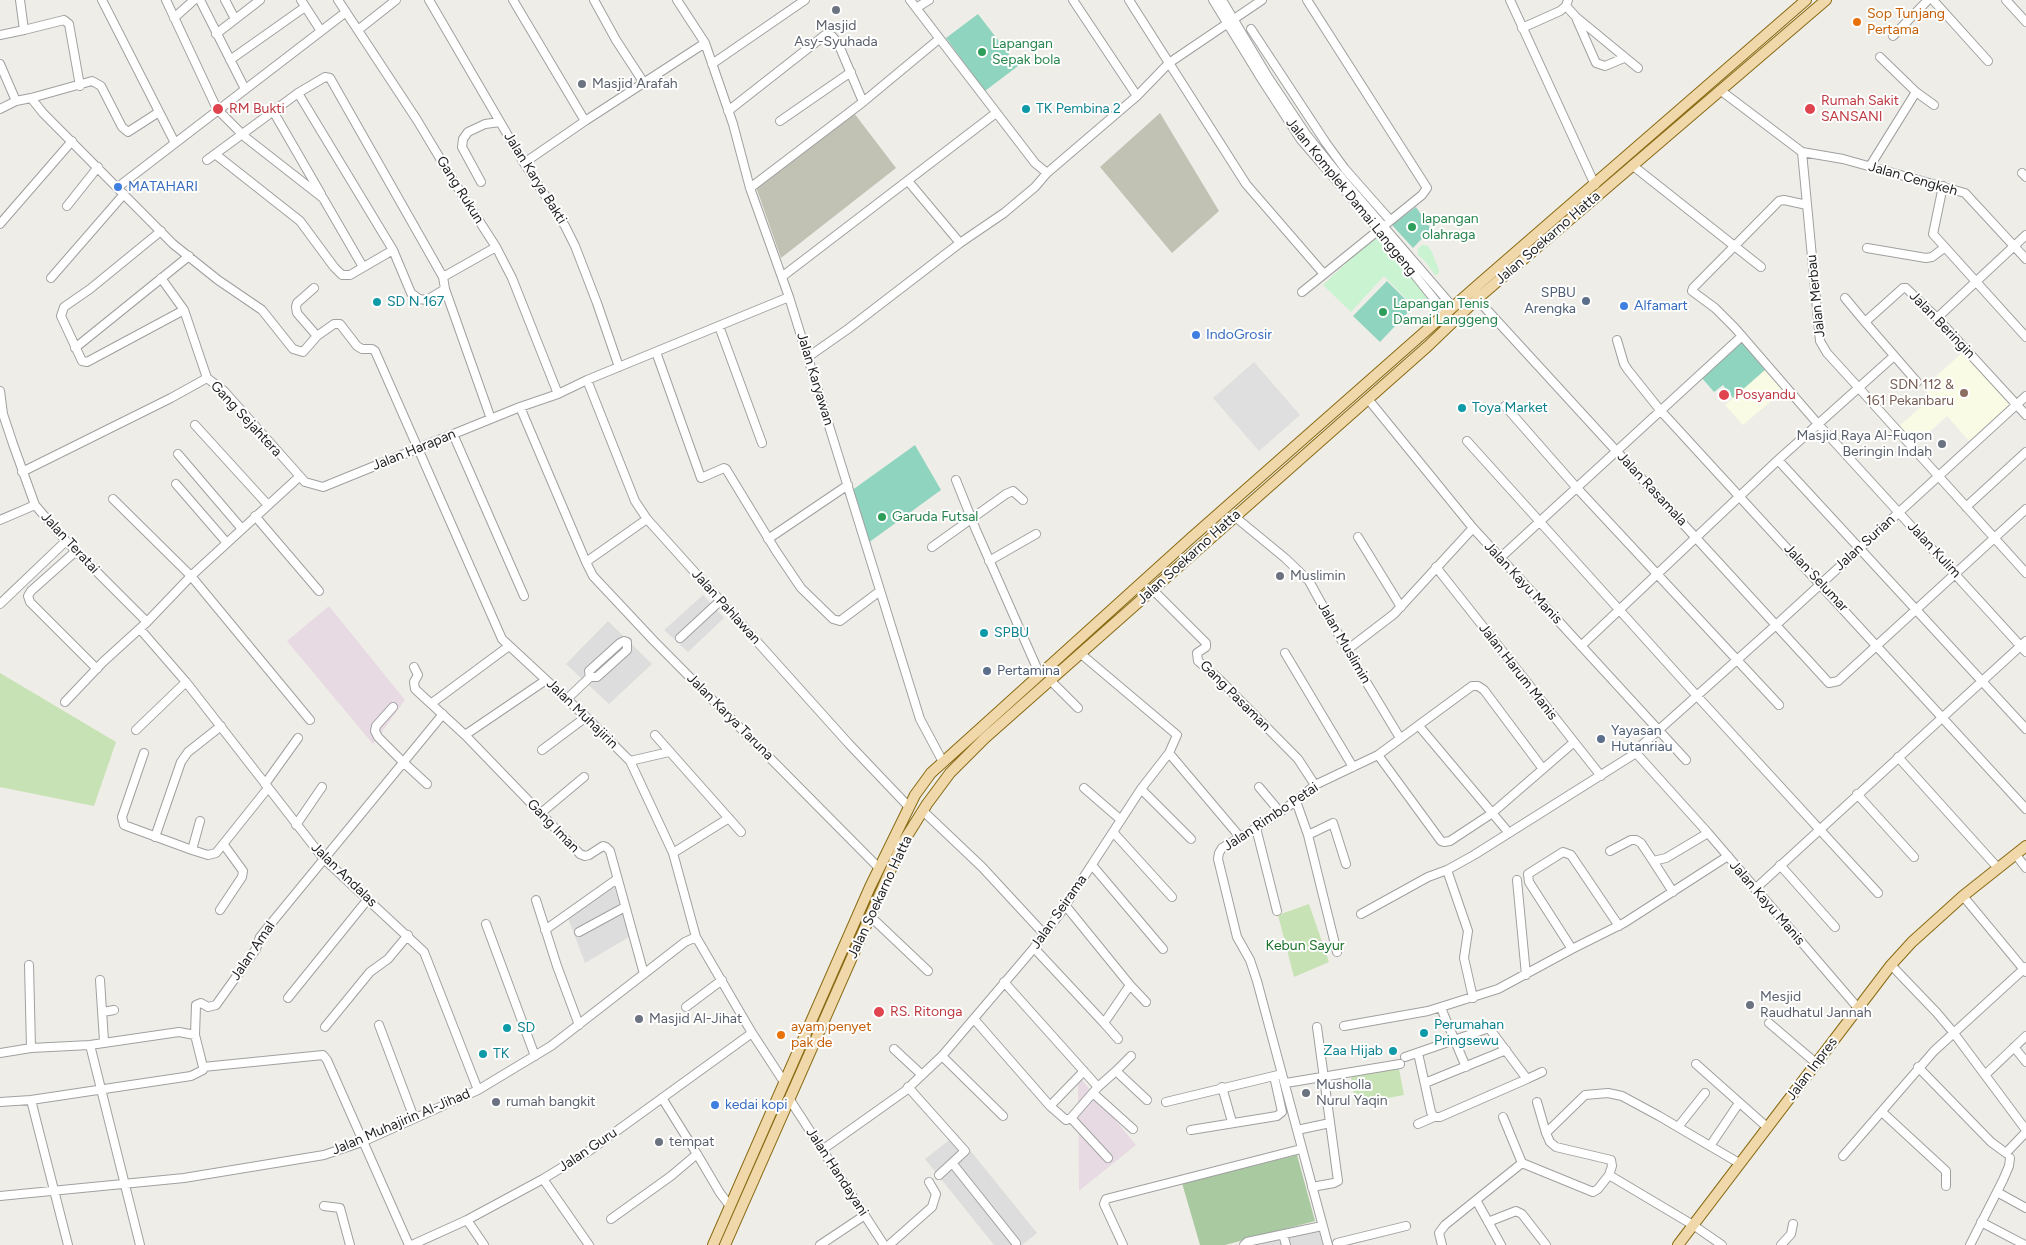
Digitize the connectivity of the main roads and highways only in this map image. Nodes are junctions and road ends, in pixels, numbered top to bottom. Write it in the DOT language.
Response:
graph roads {
  1 [pos="1806,0"];
  2 [pos="1826,0"];
  3 [pos="1752,46"];
  4 [pos="1761,55"];
  5 [pos="1191,538"];
  6 [pos="1198,550"];
  7 [pos="2026,846"];
  8 [pos="854,922"];
  9 [pos="865,927"];
  10 [pos="713,1245"];
  11 [pos="725,1245"];
  12 [pos="1678,1245"];
  1 -- 3 [label="main road, Jalan Soekarno Hatta"];
  2 -- 4 [label="main road, Jalan Soekarno Hatta"];
  3 -- 4 [label="main road"];
  3 -- 5 [label="main road, Jalan Soekarno Hatta"];
  4 -- 6 [label="main road, Jalan Soekarno Hatta"];
  5 -- 6 [label="main road"];
  5 -- 8 [label="main road, Jalan Soekarno Hatta"];
  6 -- 9 [label="main road, Jalan Soekarno Hatta"];
  7 -- 12 [label="main road, Jalan Inpres"];
  8 -- 9 [label="main road"];
  8 -- 10 [label="main road, Jalan Soekarno Hatta"];
  9 -- 11 [label="main road, Jalan Soekarno Hatta"];
}
